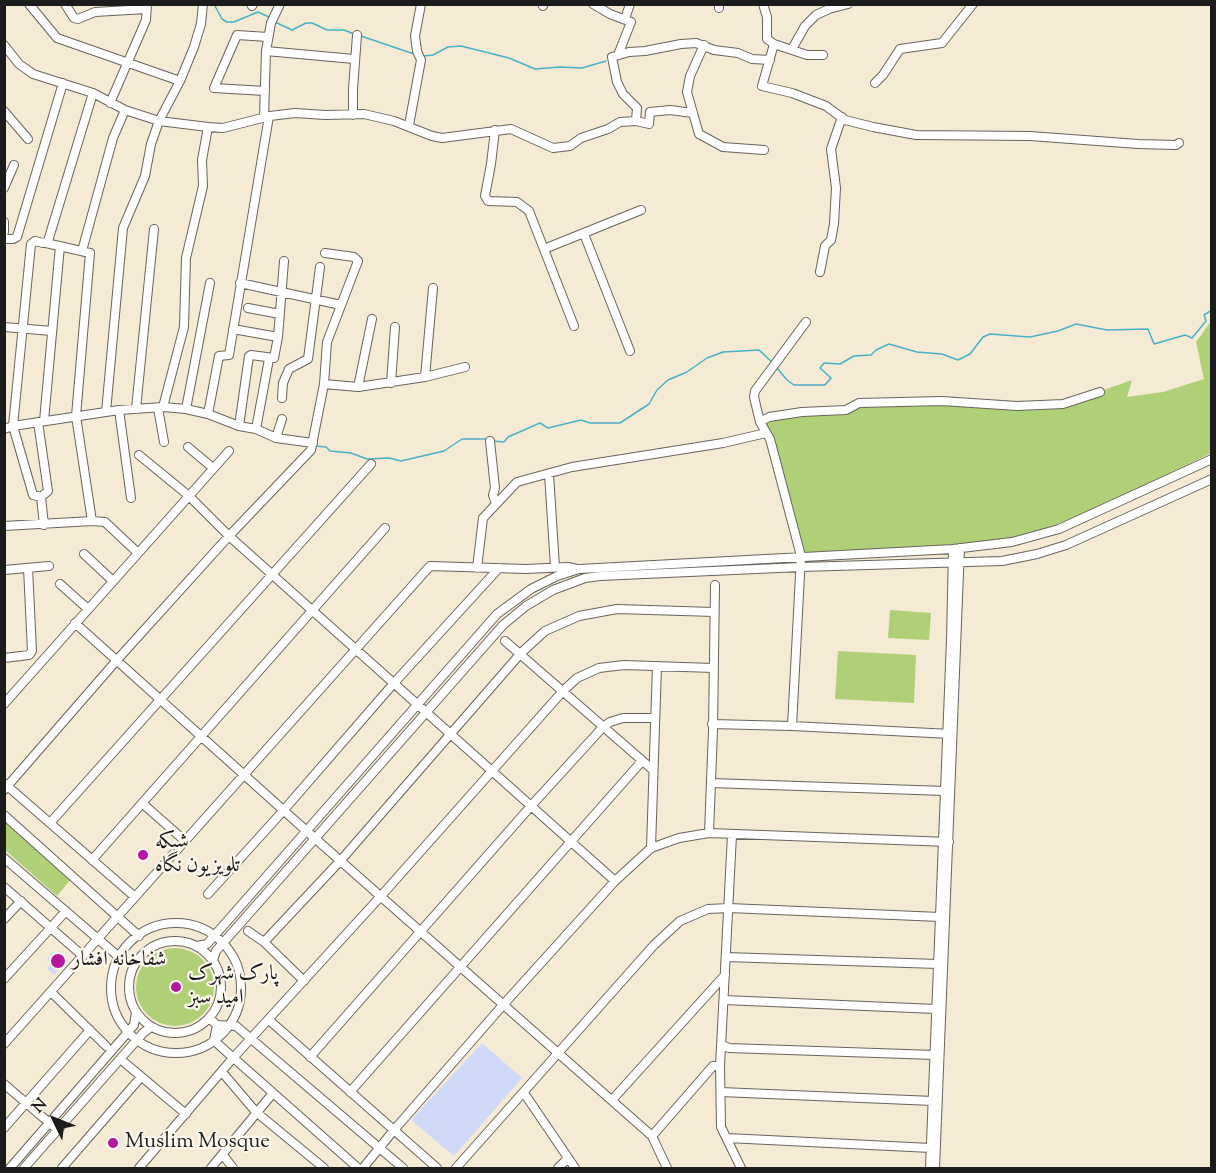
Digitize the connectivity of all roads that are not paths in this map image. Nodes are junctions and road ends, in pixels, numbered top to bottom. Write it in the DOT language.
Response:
graph roads {
  1 [pos="29,4"];
  2 [pos="65,4"];
  3 [pos="203,4"];
  4 [pos="280,4"];
  5 [pos="421,4"];
  6 [pos="593,4"];
  7 [pos="630,4"];
  8 [pos="763,4"];
  9 [pos="848,4"];
  10 [pos="972,4"];
  11 [pos="146,7"];
  12 [pos="625,19"];
  13 [pos="357,35"];
  14 [pos="268,37"];
  15 [pos="774,44"];
  16 [pos="4,45"];
  17 [pos="704,45"];
  18 [pos="792,49"];
  19 [pos="266,51"];
  20 [pos="618,55"];
  21 [pos="824,55"];
  22 [pos="354,59"];
  23 [pos="770,60"];
  24 [pos="129,62"];
  25 [pos="180,81"];
  26 [pos="63,83"];
  27 [pos="874,83"];
  28 [pos="265,91"];
  29 [pos="93,93"];
  30 [pos="110,103"];
  31 [pos="125,110"];
  32 [pos="4,111"];
  33 [pos="693,113"];
  34 [pos="353,115"];
  35 [pos="266,117"];
  36 [pos="842,117"];
  37 [pos="159,121"];
  38 [pos="636,121"];
  39 [pos="409,125"];
  40 [pos="208,127"];
  41 [pos="495,130"];
  42 [pos="28,139"];
  43 [pos="1179,143"];
  44 [pos="764,150"];
  45 [pos="14,165"];
  46 [pos="6,178"];
  47 [pos="4,188"];
  48 [pos="641,210"];
  49 [pos="4,222"];
  50 [pos="154,229"];
  51 [pos="4,232"];
  52 [pos="584,234"];
  53 [pos="4,239"];
  54 [pos="46,243"];
  55 [pos="60,246"];
  56 [pos="544,249"];
  57 [pos="82,251"];
  58 [pos="325,253"];
  59 [pos="284,261"];
  60 [pos="320,267"];
  61 [pos="820,272"];
  62 [pos="210,283"];
  63 [pos="240,283"];
  64 [pos="433,288"];
  65 [pos="282,293"];
  66 [pos="316,299"];
  67 [pos="341,305"];
  68 [pos="248,308"];
  69 [pos="280,314"];
  70 [pos="372,319"];
  71 [pos="806,322"];
  72 [pos="574,326"];
  73 [pos="4,327"];
  74 [pos="395,327"];
  75 [pos="22,328"];
  76 [pos="233,329"];
  77 [pos="52,330"];
  78 [pos="278,337"];
  79 [pos="630,351"];
  80 [pos="269,359"];
  81 [pos="465,367"];
  82 [pos="425,377"];
  83 [pos="391,383"];
  84 [pos="324,384"];
  85 [pos="358,387"];
  86 [pos="1100,392"];
  87 [pos="282,398"];
  88 [pos="160,408"];
  89 [pos="136,409"];
  90 [pos="186,409"];
  91 [pos="119,410"];
  92 [pos="106,412"];
  93 [pos="208,414"];
  94 [pos="76,416"];
  95 [pos="282,420"];
  96 [pos="41,422"];
  97 [pos="760,422"];
  98 [pos="13,426"];
  99 [pos="239,426"];
  100 [pos="4,429"];
  101 [pos="256,429"];
  102 [pos="765,433"];
  103 [pos="276,438"];
  104 [pos="490,441"];
  105 [pos="164,442"];
  106 [pos="313,443"];
  107 [pos="188,447"];
  108 [pos="229,451"];
  109 [pos="139,455"];
  110 [pos="1212,459"];
  111 [pos="371,464"];
  112 [pos="213,468"];
  113 [pos="1182,473"];
  114 [pos="549,474"];
  115 [pos="1212,479"];
  116 [pos="1187,490"];
  117 [pos="189,496"];
  118 [pos="41,497"];
  119 [pos="131,498"];
  120 [pos="496,503"];
  121 [pos="92,521"];
  122 [pos="44,525"];
  123 [pos="4,526"];
  124 [pos="385,528"];
  125 [pos="229,536"];
  126 [pos="957,549"];
  127 [pos="138,553"];
  128 [pos="84,554"];
  129 [pos="801,556"];
  130 [pos="957,562"];
  131 [pos="49,566"];
  132 [pos="555,567"];
  133 [pos="801,567"];
  134 [pos="28,568"];
  135 [pos="477,568"];
  136 [pos="499,568"];
  137 [pos="579,569"];
  138 [pos="4,570"];
  139 [pos="272,574"];
  140 [pos="113,581"];
  141 [pos="60,584"];
  142 [pos="715,585"];
  143 [pos="88,609"];
  144 [pos="312,610"];
  145 [pos="714,612"];
  146 [pos="75,623"];
  147 [pos="505,641"];
  148 [pos="4,649"];
  149 [pos="356,649"];
  150 [pos="521,653"];
  151 [pos="5,658"];
  152 [pos="117,660"];
  153 [pos="657,666"];
  154 [pos="712,668"];
  155 [pos="394,683"];
  156 [pos="563,691"];
  157 [pos="161,699"];
  158 [pos="4,704"];
  159 [pos="417,704"];
  160 [pos="425,711"];
  161 [pos="654,718"];
  162 [pos="712,724"];
  163 [pos="792,726"];
  164 [pos="603,727"];
  165 [pos="451,734"];
  166 [pos="950,734"];
  167 [pos="201,736"];
  168 [pos="642,760"];
  169 [pos="491,770"];
  170 [pos="653,770"];
  171 [pos="244,775"];
  172 [pos="711,783"];
  173 [pos="6,787"];
  174 [pos="945,790"];
  175 [pos="142,803"];
  176 [pos="531,806"];
  177 [pos="283,811"];
  178 [pos="4,815"];
  179 [pos="50,823"];
  180 [pos="307,832"];
  181 [pos="709,832"];
  182 [pos="732,835"];
  183 [pos="315,838"];
  184 [pos="570,840"];
  185 [pos="185,841"];
  186 [pos="946,842"];
  187 [pos="651,848"];
  188 [pos="4,858"];
  189 [pos="92,860"];
  190 [pos="341,860"];
  191 [pos="615,881"];
  192 [pos="4,886"];
  193 [pos="208,894"];
  194 [pos="381,896"];
  195 [pos="135,897"];
  196 [pos="21,901"];
  197 [pos="729,908"];
  198 [pos="66,911"];
  199 [pos="118,917"];
  200 [pos="940,917"];
  201 [pos="4,919"];
  202 [pos="51,928"];
  203 [pos="248,931"];
  204 [pos="421,931"];
  205 [pos="139,936"];
  206 [pos="214,936"];
  207 [pos="98,939"];
  208 [pos="264,942"];
  209 [pos="223,943"];
  210 [pos="127,946"];
  211 [pos="197,946"];
  212 [pos="83,956"];
  213 [pos="119,957"];
  214 [pos="140,957"];
  215 [pos="726,957"];
  216 [pos="213,960"];
  217 [pos="938,964"];
  218 [pos="460,966"];
  219 [pos="726,975"];
  220 [pos="4,979"];
  221 [pos="304,981"];
  222 [pos="51,992"];
  223 [pos="724,1000"];
  224 [pos="503,1005"];
  225 [pos="936,1009"];
  226 [pos="136,1012"];
  227 [pos="209,1018"];
  228 [pos="269,1020"];
  229 [pos="217,1025"];
  230 [pos="228,1026"];
  231 [pos="152,1027"];
  232 [pos="90,1030"];
  233 [pos="128,1032"];
  234 [pos="252,1039"];
  235 [pos="137,1040"];
  236 [pos="214,1040"];
  237 [pos="4,1044"];
  238 [pos="722,1045"];
  239 [pos="106,1046"];
  240 [pos="559,1053"];
  241 [pos="935,1055"];
  242 [pos="310,1057"];
  243 [pos="233,1058"];
  244 [pos="125,1063"];
  245 [pos="720,1066"];
  246 [pos="222,1072"];
  247 [pos="141,1077"];
  248 [pos="4,1084"];
  249 [pos="350,1092"];
  250 [pos="721,1092"];
  251 [pos="524,1093"];
  252 [pos="273,1094"];
  253 [pos="612,1100"];
  254 [pos="933,1101"];
  255 [pos="26,1103"];
  256 [pos="256,1112"];
  257 [pos="186,1114"];
  258 [pos="50,1124"];
  259 [pos="4,1128"];
  260 [pos="57,1130"];
  261 [pos="394,1130"];
  262 [pos="652,1136"];
  263 [pos="727,1138"];
  264 [pos="380,1148"];
  265 [pos="931,1148"];
  266 [pos="223,1155"];
  267 [pos="567,1159"];
  268 [pos="10,1168"];
  269 [pos="24,1168"];
  270 [pos="62,1168"];
  271 [pos="139,1168"];
  272 [pos="211,1168"];
  273 [pos="233,1168"];
  274 [pos="324,1168"];
  275 [pos="358,1168"];
  276 [pos="363,1168"];
  277 [pos="403,1168"];
  278 [pos="437,1168"];
  279 [pos="456,1168"];
  280 [pos="558,1168"];
  281 [pos="575,1168"];
  282 [pos="667,1168"];
  283 [pos="741,1168"];
  284 [pos="930,1168"];
  285 [pos="935,1168"];
  1 -- 24 [label="street"];
  2 -- 11 [label="street"];
  3 -- 25 [label="street"];
  4 -- 14 [label="street"];
  5 -- 39 [label="street"];
  6 -- 12 [label="street"];
  7 -- 12 [label="street"];
  8 -- 15 [label="street"];
  9 -- 18 [label="street"];
  10 -- 27 [label="street"];
  11 -- 24 [label="street"];
  12 -- 20 [label="street"];
  13 -- 22 [label="street"];
  14 -- 19 [label="street"];
  14 -- 28 [label="street"];
  15 -- 18 [label="street"];
  15 -- 23 [label="street"];
  16 -- 26 [label="street"];
  17 -- 20 [label="street"];
  17 -- 23 [label="street"];
  17 -- 33 [label="street"];
  18 -- 21 [label="street"];
  19 -- 22 [label="street"];
  19 -- 28 [label="street"];
  20 -- 38 [label="street"];
  22 -- 34 [label="street"];
  23 -- 36 [label="street"];
  24 -- 25 [label="street"];
  24 -- 30 [label="street"];
  25 -- 37 [label="street"];
  26 -- 29 [label="street"];
  26 -- 53 [label="street"];
  28 -- 35 [label="street"];
  29 -- 30 [label="street"];
  29 -- 54 [label="street"];
  30 -- 31 [label="street"];
  31 -- 37 [label="street"];
  31 -- 57 [label="street"];
  32 -- 42 [label="street"];
  33 -- 38 [label="street"];
  33 -- 44 [label="street"];
  34 -- 35 [label="street"];
  34 -- 39 [label="street"];
  35 -- 40 [label="street"];
  35 -- 63 [label="street"];
  36 -- 43 [label="street"];
  36 -- 61 [label="street"];
  37 -- 40 [label="street"];
  37 -- 92 [label="street"];
  38 -- 41 [label="street"];
  39 -- 41 [label="street"];
  40 -- 88 [label="street"];
  41 -- 56 [label="street"];
  45 -- 46 [label="street"];
  46 -- 47 [label="street"];
  48 -- 52 [label="street"];
  49 -- 51 [label="street"];
  50 -- 89 [label="street"];
  52 -- 56 [label="street"];
  52 -- 79 [label="street"];
  54 -- 55 [label="street"];
  54 -- 75 [label="street"];
  55 -- 57 [label="street"];
  55 -- 77 [label="street"];
  56 -- 72 [label="street"];
  57 -- 94 [label="street"];
  58 -- 67 [label="street"];
  59 -- 65 [label="street"];
  60 -- 66 [label="street"];
  62 -- 90 [label="street"];
  63 -- 65 [label="street"];
  63 -- 76 [label="street"];
  64 -- 82 [label="street"];
  65 -- 66 [label="street"];
  65 -- 69 [label="street"];
  66 -- 67 [label="street"];
  66 -- 87 [label="street"];
  67 -- 84 [label="street"];
  68 -- 69 [label="street"];
  69 -- 78 [label="street"];
  70 -- 85 [label="street"];
  71 -- 97 [label="street"];
  73 -- 75 [label="street"];
  74 -- 83 [label="street"];
  75 -- 77 [label="street"];
  75 -- 98 [label="street"];
  76 -- 78 [label="street"];
  76 -- 93 [label="street"];
  77 -- 96 [label="street"];
  78 -- 80 [label="street"];
  80 -- 99 [label="street"];
  80 -- 101 [label="street"];
  81 -- 82 [label="street"];
  82 -- 83 [label="street"];
  83 -- 85 [label="street"];
  84 -- 85 [label="street"];
  84 -- 106 [label="street"];
  86 -- 97 [label="street"];
  88 -- 89 [label="street"];
  88 -- 90 [label="street"];
  88 -- 105 [label="street"];
  89 -- 91 [label="street"];
  90 -- 93 [label="street"];
  91 -- 92 [label="street"];
  91 -- 119 [label="street"];
  92 -- 94 [label="street"];
  93 -- 99 [label="street"];
  94 -- 96 [label="street"];
  94 -- 121 [label="street"];
  95 -- 103 [label="street"];
  96 -- 98 [label="street"];
  96 -- 118 [label="street"];
  97 -- 102 [label="street"];
  98 -- 100 [label="street"];
  98 -- 118 [label="street"];
  99 -- 101 [label="street"];
  101 -- 103 [label="street"];
  102 -- 114 [label="street"];
  102 -- 129 [label="street"];
  103 -- 106 [label="street"];
  104 -- 120 [label="street"];
  106 -- 125 [label="street"];
  107 -- 112 [label="street"];
  108 -- 112 [label="street"];
  109 -- 117 [label="street"];
  110 -- 113 [label="street"];
  111 -- 139 [label="street"];
  112 -- 117 [label="street"];
  113 -- 116 [label="street"];
  113 -- 126 [label="street"];
  114 -- 120 [label="street"];
  114 -- 132 [label="street"];
  115 -- 116 [label="street"];
  116 -- 130 [label="street"];
  117 -- 125 [label="street"];
  117 -- 127 [label="street"];
  118 -- 122 [label="street"];
  120 -- 135 [label="street"];
  121 -- 122 [label="street"];
  121 -- 127 [label="street"];
  122 -- 123 [label="street"];
  124 -- 144 [label="street"];
  125 -- 139 [label="street"];
  125 -- 152 [label="street"];
  126 -- 129 [label="street"];
  126 -- 130 [label="street"];
  127 -- 140 [label="street"];
  128 -- 140 [label="street"];
  129 -- 133 [label="street"];
  129 -- 137 [label="street"];
  130 -- 133 [label="street"];
  130 -- 166 [label="street"];
  131 -- 134 [label="street"];
  132 -- 136 [label="street"];
  132 -- 137 [label="street"];
  133 -- 160 [label="street"];
  133 -- 163 [label="street"];
  134 -- 138 [label="street"];
  134 -- 151 [label="street"];
  135 -- 136 [label="street"];
  135 -- 149 [label="street"];
  136 -- 155 [label="street"];
  137 -- 159 [label="street"];
  139 -- 144 [label="street"];
  139 -- 157 [label="street"];
  140 -- 143 [label="street"];
  141 -- 143 [label="street"];
  142 -- 145 [label="street"];
  143 -- 146 [label="street"];
  144 -- 149 [label="street"];
  144 -- 167 [label="street"];
  145 -- 150 [label="street"];
  145 -- 154 [label="street"];
  146 -- 152 [label="street"];
  146 -- 158 [label="street"];
  147 -- 150 [label="street"];
  148 -- 151 [label="street"];
  149 -- 155 [label="street"];
  149 -- 171 [label="street"];
  150 -- 156 [label="street"];
  150 -- 165 [label="street"];
  152 -- 157 [label="street"];
  152 -- 173 [label="street"];
  153 -- 154 [label="street"];
  153 -- 156 [label="street"];
  153 -- 161 [label="street"];
  154 -- 162 [label="street"];
  155 -- 159 [label="street"];
  155 -- 177 [label="street"];
  156 -- 164 [label="street"];
  156 -- 169 [label="street"];
  157 -- 167 [label="street"];
  157 -- 179 [label="street"];
  159 -- 160 [label="street"];
  159 -- 180 [label="street"];
  160 -- 165 [label="street"];
  160 -- 183 [label="street"];
  161 -- 164 [label="street"];
  161 -- 170 [label="street"];
  162 -- 163 [label="street"];
  162 -- 172 [label="street"];
  163 -- 166 [label="street"];
  164 -- 168 [label="street"];
  164 -- 176 [label="street"];
  165 -- 169 [label="street"];
  165 -- 190 [label="street"];
  166 -- 174 [label="street"];
  166 -- 186 [label="street"];
  167 -- 171 [label="street"];
  167 -- 175 [label="street"];
  168 -- 170 [label="street"];
  168 -- 184 [label="street"];
  169 -- 176 [label="street"];
  169 -- 194 [label="street"];
  170 -- 187 [label="street"];
  171 -- 177 [label="street"];
  171 -- 185 [label="street"];
  172 -- 174 [label="street"];
  172 -- 181 [label="street"];
  173 -- 179 [label="street"];
  174 -- 186 [label="street"];
  175 -- 185 [label="street"];
  175 -- 189 [label="street"];
  176 -- 184 [label="street"];
  176 -- 204 [label="street"];
  177 -- 180 [label="street"];
  177 -- 193 [label="street"];
  178 -- 199 [label="street"];
  179 -- 189 [label="street"];
  180 -- 183 [label="street"];
  180 -- 206 [label="street"];
  181 -- 182 [label="street"];
  181 -- 187 [label="street"];
  182 -- 186 [label="street"];
  182 -- 197 [label="street"];
  183 -- 190 [label="street"];
  183 -- 209 [label="street"];
  184 -- 191 [label="street"];
  184 -- 218 [label="street"];
  185 -- 195 [label="street"];
  186 -- 200 [label="street"];
  186 -- 285 [label="street"];
  187 -- 191 [label="street"];
  188 -- 198 [label="street"];
  189 -- 195 [label="street"];
  190 -- 194 [label="street"];
  190 -- 208 [label="street"];
  191 -- 224 [label="street"];
  192 -- 196 [label="street"];
  194 -- 204 [label="street"];
  194 -- 221 [label="street"];
  195 -- 199 [label="street"];
  196 -- 201 [label="street"];
  196 -- 202 [label="street"];
  197 -- 200 [label="street"];
  197 -- 215 [label="street"];
  197 -- 240 [label="street"];
  198 -- 202 [label="street"];
  198 -- 207 [label="street"];
  199 -- 205 [label="street"];
  199 -- 207 [label="street"];
  200 -- 217 [label="street"];
  202 -- 212 [label="street"];
  202 -- 220 [label="street"];
  203 -- 208 [label="street"];
  204 -- 218 [label="street"];
  204 -- 242 [label="street"];
  205 -- 206 [label="street"];
  205 -- 210 [label="street"];
  206 -- 209 [label="street"];
  206 -- 211 [label="street"];
  207 -- 212 [label="street"];
  207 -- 213 [label="street"];
  208 -- 221 [label="street"];
  209 -- 216 [label="street"];
  209 -- 230 [label="street"];
  210 -- 213 [label="street"];
  210 -- 214 [label="street"];
  211 -- 214 [label="street"];
  211 -- 216 [label="street"];
  212 -- 222 [label="street"];
  213 -- 233 [label="street"];
  214 -- 226 [label="street"];
  215 -- 217 [label="street"];
  215 -- 219 [label="street"];
  216 -- 227 [label="street"];
  217 -- 225 [label="street"];
  218 -- 224 [label="street"];
  218 -- 249 [label="street"];
  219 -- 223 [label="street"];
  219 -- 253 [label="street"];
  221 -- 228 [label="street"];
  222 -- 232 [label="street"];
  222 -- 237 [label="street"];
  223 -- 225 [label="street"];
  223 -- 238 [label="street"];
  224 -- 240 [label="street"];
  224 -- 261 [label="street"];
  225 -- 241 [label="street"];
  226 -- 231 [label="street"];
  226 -- 233 [label="street"];
  227 -- 229 [label="street"];
  227 -- 231 [label="street"];
  228 -- 234 [label="street"];
  228 -- 242 [label="street"];
  229 -- 230 [label="street"];
  229 -- 236 [label="street"];
  230 -- 234 [label="street"];
  230 -- 236 [label="street"];
  231 -- 235 [label="street"];
  232 -- 239 [label="street"];
  232 -- 255 [label="street"];
  233 -- 235 [label="street"];
  233 -- 258 [label="street"];
  234 -- 243 [label="street"];
  234 -- 264 [label="street"];
  235 -- 236 [label="street"];
  235 -- 260 [label="street"];
  236 -- 243 [label="street"];
  238 -- 241 [label="street"];
  238 -- 245 [label="street"];
  240 -- 251 [label="street"];
  240 -- 253 [label="street"];
  241 -- 254 [label="street"];
  242 -- 249 [label="street"];
  243 -- 246 [label="street"];
  243 -- 252 [label="street"];
  244 -- 247 [label="street"];
  245 -- 250 [label="street"];
  245 -- 262 [label="street"];
  246 -- 256 [label="street"];
  246 -- 257 [label="street"];
  247 -- 257 [label="street"];
  247 -- 270 [label="street"];
  248 -- 255 [label="street"];
  249 -- 261 [label="street"];
  250 -- 254 [label="street"];
  250 -- 263 [label="street"];
  251 -- 267 [label="street"];
  251 -- 279 [label="street"];
  252 -- 256 [label="street"];
  252 -- 275 [label="street"];
  253 -- 262 [label="street"];
  254 -- 265 [label="street"];
  255 -- 258 [label="street"];
  255 -- 259 [label="street"];
  256 -- 266 [label="street"];
  256 -- 274 [label="street"];
  257 -- 271 [label="street"];
  258 -- 260 [label="street"];
  258 -- 268 [label="street"];
  260 -- 269 [label="street"];
  261 -- 264 [label="street"];
  261 -- 278 [label="street"];
  262 -- 282 [label="street"];
  263 -- 265 [label="street"];
  263 -- 283 [label="street"];
  264 -- 276 [label="street"];
  264 -- 277 [label="street"];
  265 -- 284 [label="street"];
  266 -- 272 [label="street"];
  266 -- 273 [label="street"];
  267 -- 280 [label="street"];
  267 -- 281 [label="street"];
}
